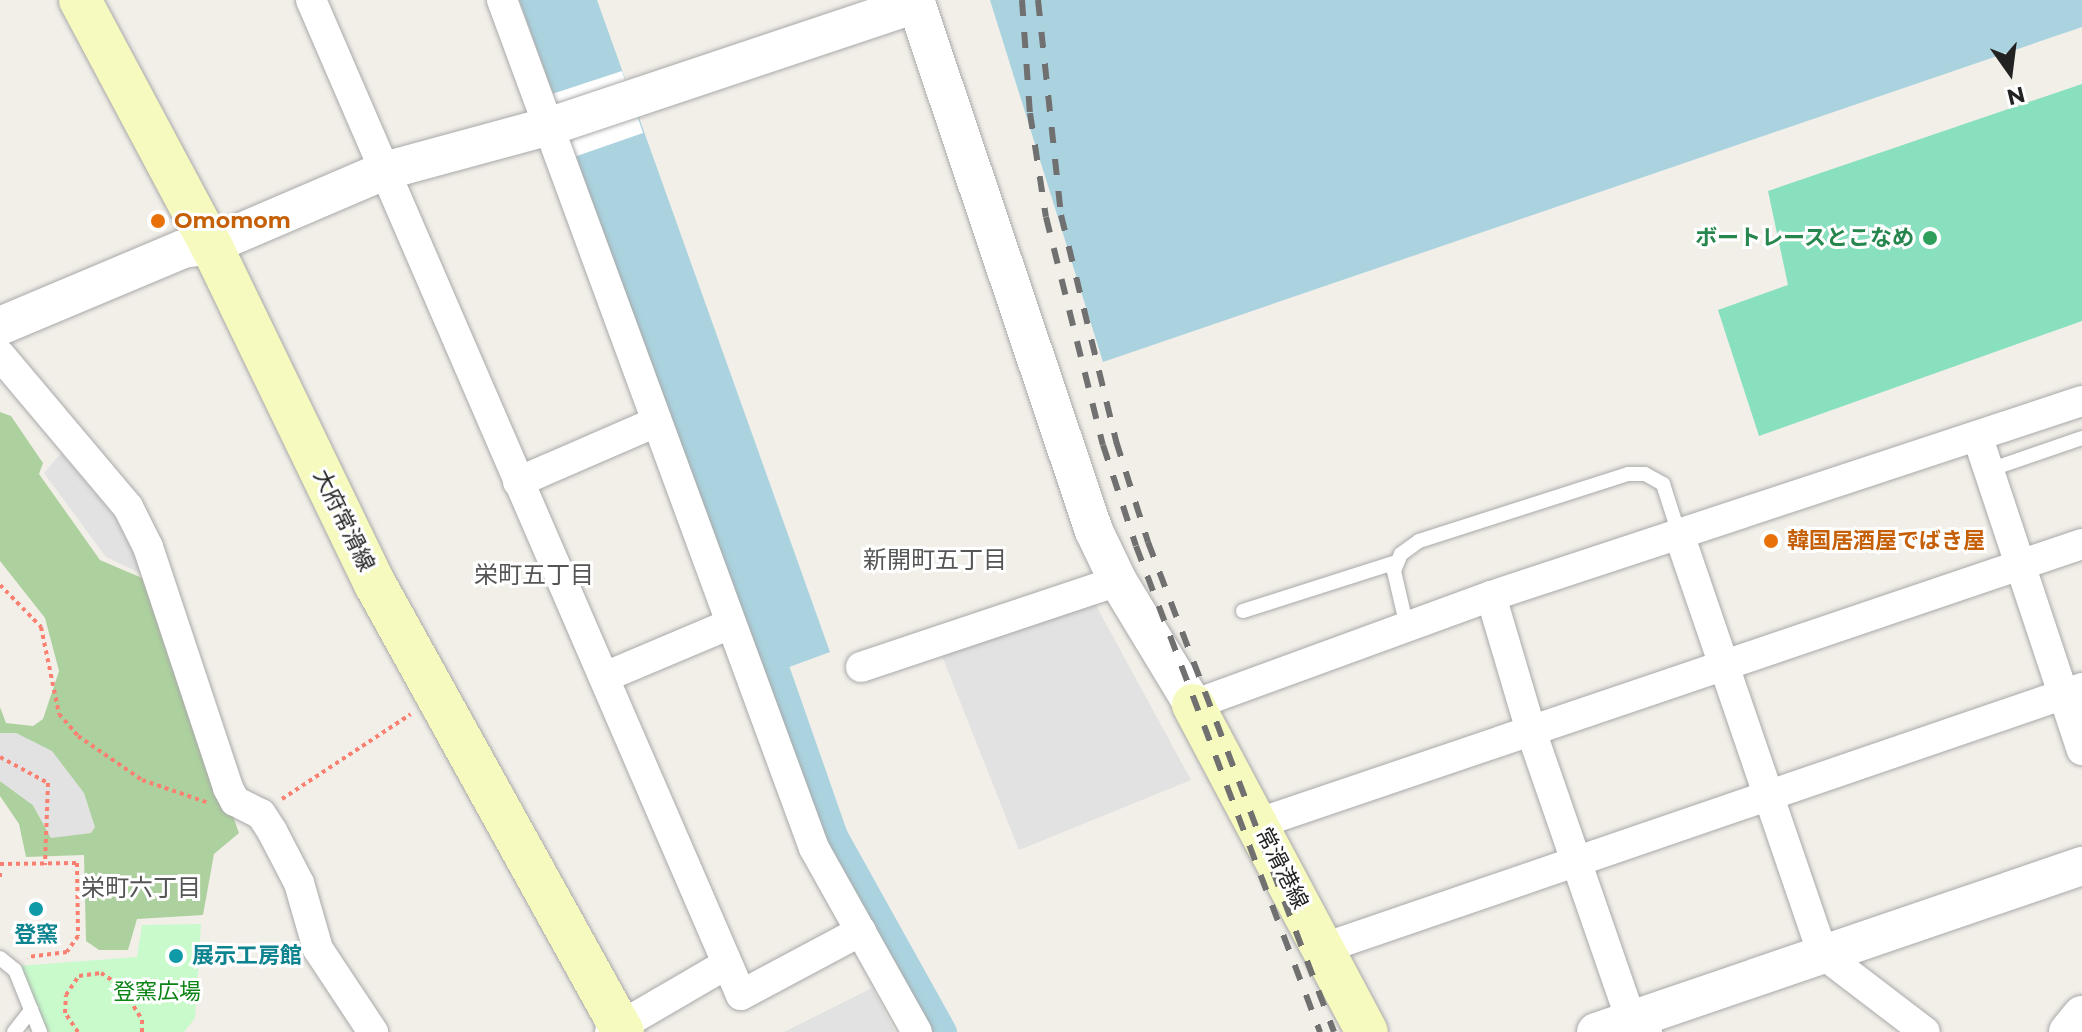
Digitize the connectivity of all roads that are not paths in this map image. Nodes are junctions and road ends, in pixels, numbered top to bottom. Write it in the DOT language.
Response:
graph roads {
  1 [pos="80,0"];
  2 [pos="311,0"];
  3 [pos="502,0"];
  4 [pos="916,2"];
  5 [pos="553,125"];
  6 [pos="384,171"];
  7 [pos="211,245"];
  8 [pos="0,326"];
  9 [pos="0,355"];
  10 [pos="2082,401"];
  11 [pos="656,422"];
  12 [pos="1978,438"];
  13 [pos="2082,438"];
  14 [pos="1989,470"];
  15 [pos="518,482"];
  16 [pos="1680,537"];
  17 [pos="2082,544"];
  18 [pos="1397,562"];
  19 [pos="2020,565"];
  20 [pos="1118,581"];
  21 [pos="1491,596"];
  22 [pos="1243,611"];
  23 [pos="730,624"];
  24 [pos="1407,627"];
  25 [pos="1724,665"];
  26 [pos="861,667"];
  27 [pos="607,676"];
  28 [pos="2073,691"];
  29 [pos="1193,705"];
  30 [pos="1530,728"];
  31 [pos="2082,750"];
  32 [pos="1767,792"];
  33 [pos="1259,823"];
  34 [pos="1576,859"];
  35 [pos="2082,866"];
  36 [pos="861,931"];
  37 [pos="1324,948"];
  38 [pos="1823,954"];
  39 [pos="2,959"];
  40 [pos="727,964"];
  41 [pos="31,1010"];
  42 [pos="2082,1015"];
  43 [pos="1625,1028"];
  44 [pos="618,1030"];
  45 [pos="14,1032"];
  46 [pos="40,1032"];
  47 [pos="373,1032"];
  48 [pos="917,1032"];
  49 [pos="1367,1032"];
  50 [pos="1925,1032"];
  51 [pos="2068,1032"];
  1 -- 7 [label="main road, 大府常滑線"];
  2 -- 6 [label="street"];
  3 -- 5 [label="street"];
  4 -- 5 [label="street"];
  4 -- 20 [label="street"];
  5 -- 6 [label="street"];
  5 -- 11 [label="street"];
  6 -- 7 [label="street"];
  6 -- 15 [label="street"];
  7 -- 8 [label="street"];
  7 -- 44 [label="main road, 大府常滑線"];
  9 -- 47 [label="street"];
  10 -- 12 [label="street"];
  11 -- 15 [label="street"];
  11 -- 23 [label="street"];
  12 -- 14 [label="street"];
  12 -- 16 [label="street"];
  13 -- 14 [label="lane"];
  14 -- 19 [label="street"];
  15 -- 27 [label="street"];
  16 -- 18 [label="lane"];
  16 -- 21 [label="street"];
  16 -- 25 [label="street"];
  17 -- 19 [label="street"];
  18 -- 22 [label="lane"];
  18 -- 24 [label="lane"];
  19 -- 25 [label="street"];
  19 -- 28 [label="street"];
  20 -- 26 [label="street"];
  20 -- 29 [label="street"];
  21 -- 24 [label="street"];
  21 -- 30 [label="street"];
  23 -- 27 [label="street"];
  23 -- 36 [label="street"];
  24 -- 29 [label="street"];
  25 -- 30 [label="street"];
  25 -- 32 [label="street"];
  27 -- 40 [label="street"];
  28 -- 31 [label="street"];
  28 -- 32 [label="street"];
  29 -- 33 [label="main road, 常滑港線"];
  30 -- 33 [label="street"];
  30 -- 34 [label="street"];
  32 -- 34 [label="street"];
  32 -- 38 [label="street"];
  33 -- 37 [label="main road, 常滑港線"];
  34 -- 37 [label="street"];
  34 -- 43 [label="street"];
  35 -- 38 [label="street"];
  36 -- 40 [label="street"];
  36 -- 48 [label="street"];
  37 -- 49 [label="main road, 常滑港線"];
  38 -- 43 [label="street"];
  38 -- 50 [label="street"];
  39 -- 41 [label="lane"];
  40 -- 44 [label="street"];
  41 -- 45 [label="lane"];
  41 -- 46 [label="lane"];
  42 -- 51 [label="street"];
}
